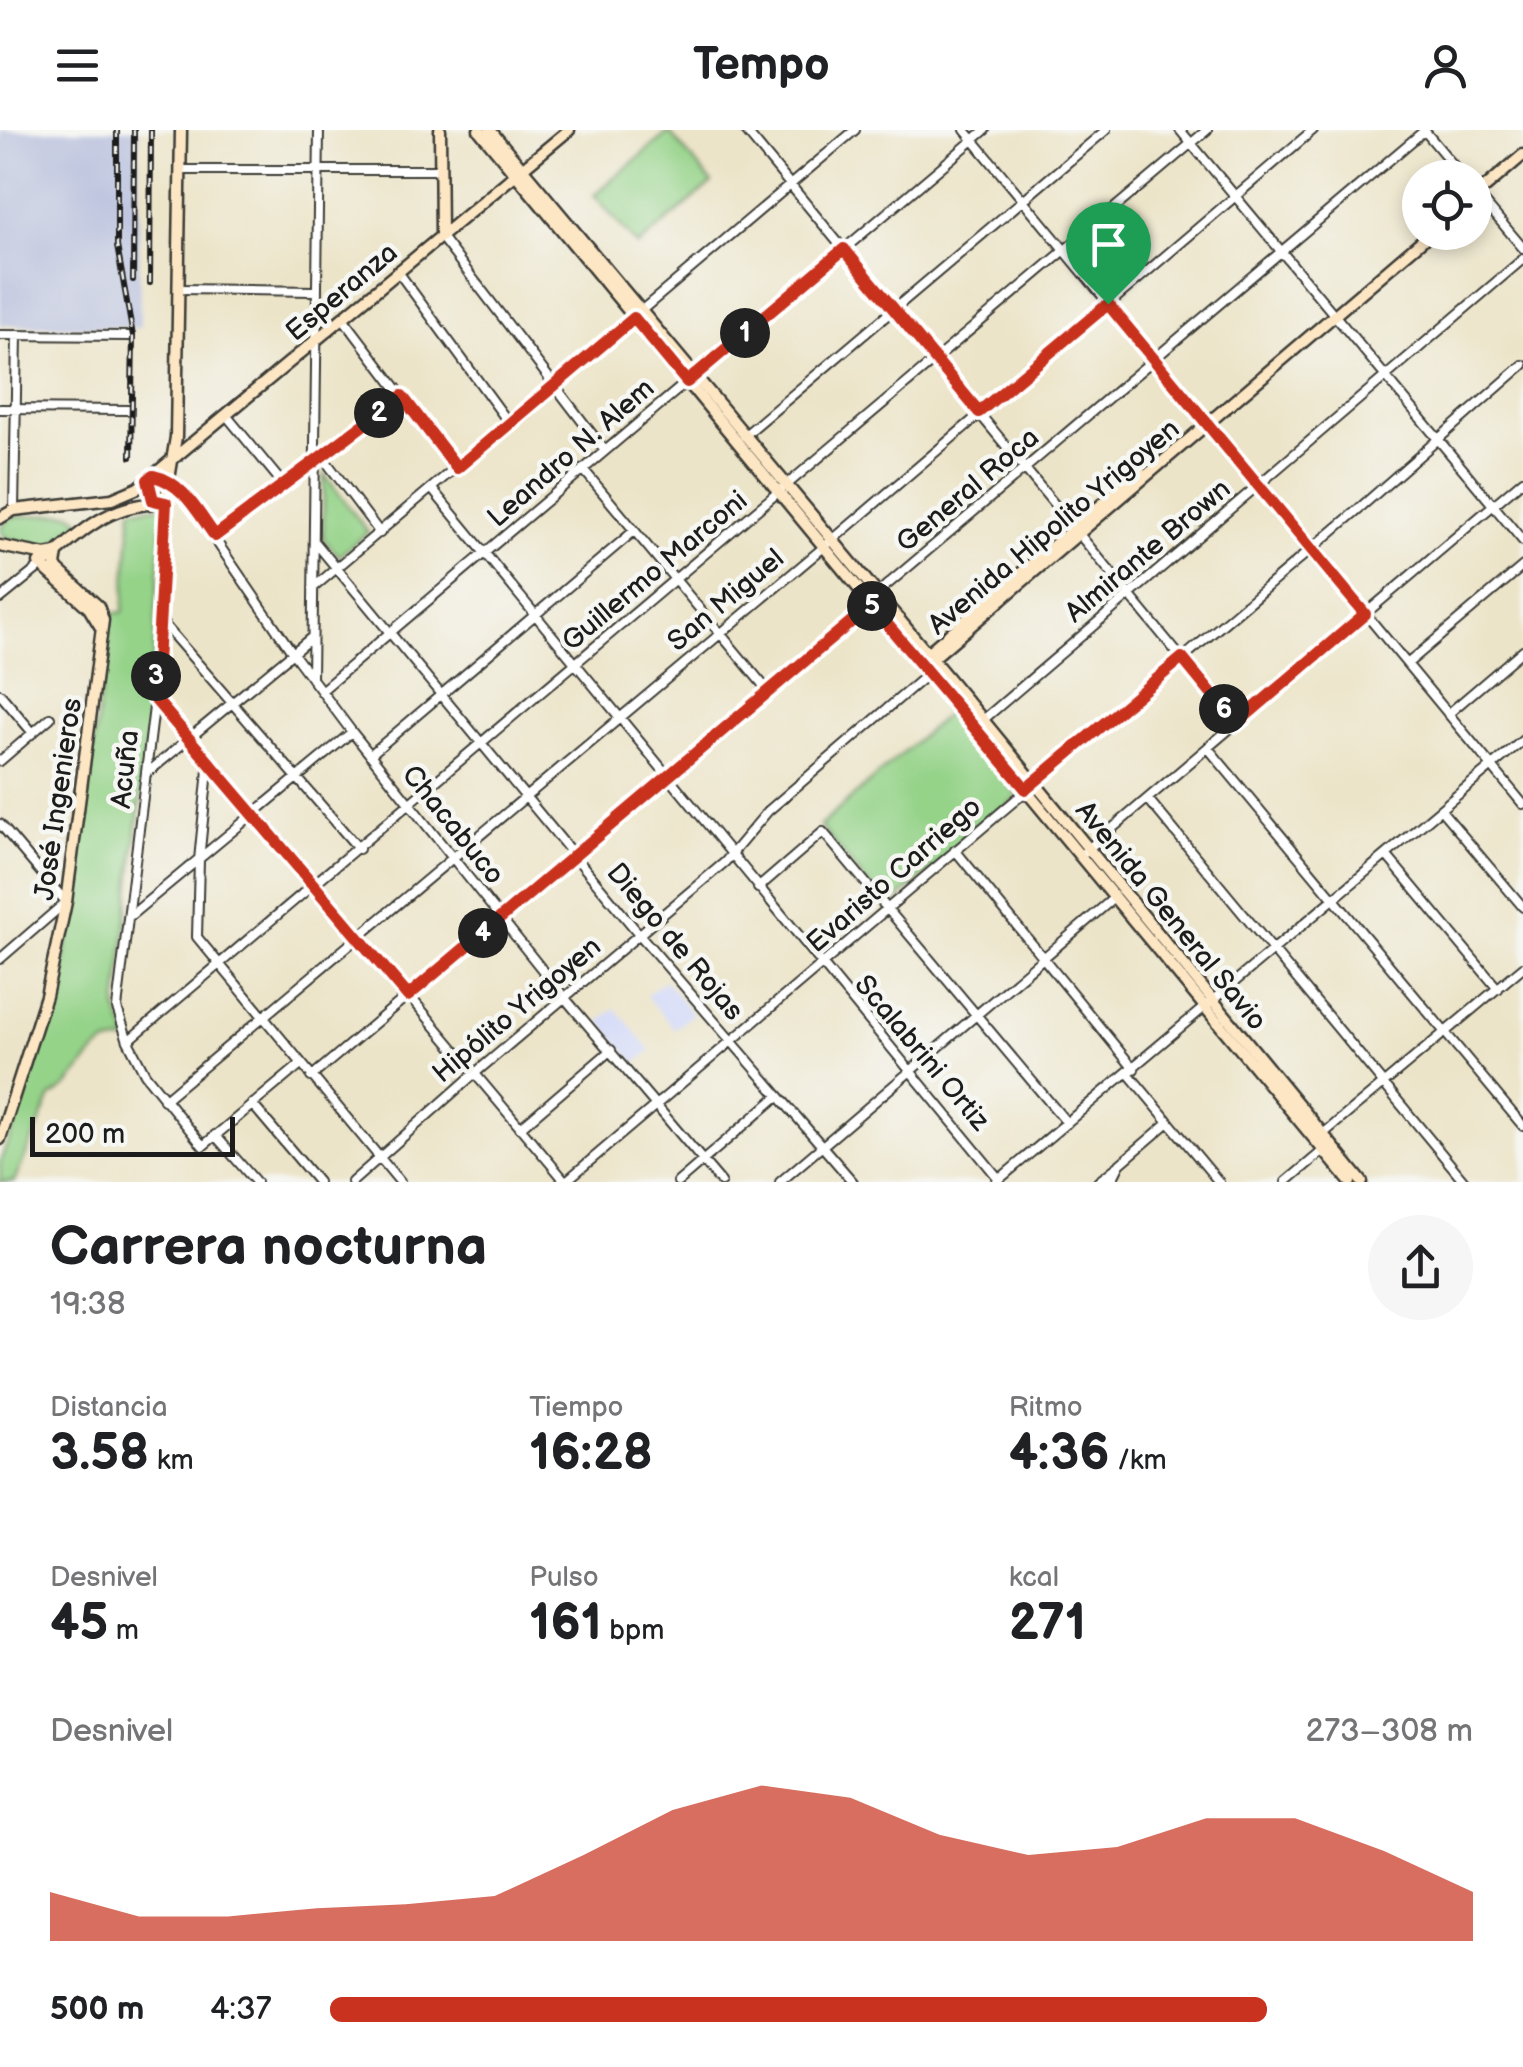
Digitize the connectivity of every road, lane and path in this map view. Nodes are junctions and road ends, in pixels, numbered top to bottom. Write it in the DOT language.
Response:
graph roads {
  1 [pos="181,130"];
  2 [pos="318,130"];
  3 [pos="440,130"];
  4 [pos="479,130"];
  5 [pos="490,130"];
  6 [pos="569,130"];
  7 [pos="746,130"];
  8 [pos="855,130"];
  9 [pos="965,130"];
  10 [pos="985,130"];
  11 [pos="1106,130"];
  12 [pos="1180,130"];
  13 [pos="1207,130"];
  14 [pos="1313,130"];
  15 [pos="1425,130"];
  16 [pos="973,140"];
  17 [pos="1191,144"];
  18 [pos="1523,148"];
  19 [pos="1523,156"];
  20 [pos="1449,160"];
  21 [pos="180,170"];
  22 [pos="318,170"];
  23 [pos="440,170"];
  24 [pos="520,172"];
  25 [pos="1492,177"];
  26 [pos="1492,180"];
  27 [pos="791,185"];
  28 [pos="1236,196"];
  29 [pos="1023,200"];
  30 [pos="1492,211"];
  31 [pos="441,237"];
  32 [pos="1523,248"];
  33 [pos="844,249"];
  34 [pos="1403,250"];
  35 [pos="1410,250"];
  36 [pos="1065,251"];
  37 [pos="1284,253"];
  38 [pos="1523,259"];
  39 [pos="399,272"];
  40 [pos="180,289"];
  41 [pos="315,291"];
  42 [pos="1108,304"];
  43 [pos="894,310"];
  44 [pos="1333,313"];
  45 [pos="637,315"];
  46 [pos="343,318"];
  47 [pos="0,335"];
  48 [pos="18,335"];
  49 [pos="130,336"];
  50 [pos="315,341"];
  51 [pos="936,360"];
  52 [pos="1156,361"];
  53 [pos="1523,365"];
  54 [pos="1386,376"];
  55 [pos="690,379"];
  56 [pos="554,385"];
  57 [pos="176,389"];
  58 [pos="402,396"];
  59 [pos="0,408"];
  60 [pos="16,409"];
  61 [pos="128,410"];
  62 [pos="979,412"];
  63 [pos="226,416"];
  64 [pos="1206,421"];
  65 [pos="510,423"];
  66 [pos="744,436"];
  67 [pos="1438,438"];
  68 [pos="605,451"];
  69 [pos="172,458"];
  70 [pos="318,459"];
  71 [pos="457,468"];
  72 [pos="1026,469"];
  73 [pos="583,470"];
  74 [pos="151,478"];
  75 [pos="1523,480"];
  76 [pos="169,481"];
  77 [pos="283,484"];
  78 [pos="1260,485"];
  79 [pos="432,488"];
  80 [pos="783,491"];
  81 [pos="161,503"];
  82 [pos="72,504"];
  83 [pos="1494,505"];
  84 [pos="6,513"];
  85 [pos="85,530"];
  86 [pos="634,531"];
  87 [pos="1077,531"];
  88 [pos="380,533"];
  89 [pos="215,536"];
  90 [pos="1523,541"];
  91 [pos="314,542"];
  92 [pos="827,544"];
  93 [pos="0,546"];
  94 [pos="1310,548"];
  95 [pos="20,550"];
  96 [pos="57,553"];
  97 [pos="485,554"];
  98 [pos="42,565"];
  99 [pos="1523,566"];
  100 [pos="338,568"];
  101 [pos="675,582"];
  102 [pos="313,588"];
  103 [pos="1129,594"];
  104 [pos="0,599"];
  105 [pos="874,600"];
  106 [pos="1365,614"];
  107 [pos="535,616"];
  108 [pos="160,620"];
  109 [pos="390,633"];
  110 [pos="720,634"];
  111 [pos="103,636"];
  112 [pos="312,637"];
  113 [pos="1523,650"];
  114 [pos="292,652"];
  115 [pos="1182,658"];
  116 [pos="926,660"];
  117 [pos="1407,664"];
  118 [pos="576,666"];
  119 [pos="312,679"];
  120 [pos="321,690"];
  121 [pos="769,692"];
  122 [pos="0,694"];
  123 [pos="443,694"];
  124 [pos="155,699"];
  125 [pos="232,702"];
  126 [pos="1448,714"];
  127 [pos="50,718"];
  128 [pos="619,718"];
  129 [pos="983,720"];
  130 [pos="1236,724"];
  131 [pos="352,732"];
  132 [pos="33,733"];
  133 [pos="189,738"];
  134 [pos="1523,740"];
  135 [pos="483,744"];
  136 [pos="1208,748"];
  137 [pos="370,755"];
  138 [pos="209,760"];
  139 [pos="0,761"];
  140 [pos="1492,766"];
  141 [pos="146,774"];
  142 [pos="667,777"];
  143 [pos="296,778"];
  144 [pos="1030,786"];
  145 [pos="526,796"];
  146 [pos="1148,799"];
  147 [pos="1523,804"];
  148 [pos="410,806"];
  149 [pos="1441,810"];
  150 [pos="255,812"];
  151 [pos="0,824"];
  152 [pos="358,849"];
  153 [pos="954,850"];
  154 [pos="1085,852"];
  155 [pos="574,855"];
  156 [pos="453,856"];
  157 [pos="732,856"];
  158 [pos="1386,856"];
  159 [pos="200,860"];
  160 [pos="316,885"];
  161 [pos="758,888"];
  162 [pos="1115,896"];
  163 [pos="1333,899"];
  164 [pos="66,902"];
  165 [pos="1523,907"];
  166 [pos="887,908"];
  167 [pos="130,916"];
  168 [pos="500,918"];
  169 [pos="640,934"];
  170 [pos="359,935"];
  171 [pos="1273,951"];
  172 [pos="0,958"];
  173 [pos="1042,958"];
  174 [pos="822,964"];
  175 [pos="220,966"];
  176 [pos="1523,967"];
  177 [pos="1498,989"];
  178 [pos="408,996"];
  179 [pos="564,997"];
  180 [pos="1210,1004"];
  181 [pos="976,1014"];
  182 [pos="262,1017"];
  183 [pos="1445,1032"];
  184 [pos="128,1041"];
  185 [pos="732,1042"];
  186 [pos="611,1050"];
  187 [pos="301,1064"];
  188 [pos="910,1071"];
  189 [pos="1131,1071"];
  190 [pos="474,1074"];
  191 [pos="311,1077"];
  192 [pos="1383,1083"];
  193 [pos="778,1096"];
  194 [pos="164,1100"];
  195 [pos="252,1104"];
  196 [pos="657,1105"];
  197 [pos="4,1115"];
  198 [pos="1170,1122"];
  199 [pos="1067,1123"];
  200 [pos="1523,1126"];
  201 [pos="520,1128"];
  202 [pos="1323,1134"];
  203 [pos="215,1135"];
  204 [pos="0,1140"];
  205 [pos="822,1146"];
  206 [pos="1324,1150"];
  207 [pos="379,1157"];
  208 [pos="703,1160"];
  209 [pos="1120,1164"];
  210 [pos="1211,1172"];
  211 [pos="998,1181"];
  212 [pos="256,1182"];
  213 [pos="318,1182"];
  214 [pos="352,1182"];
  215 [pos="400,1182"];
  216 [pos="565,1182"];
  217 [pos="678,1182"];
  218 [pos="721,1182"];
  219 [pos="780,1182"];
  220 [pos="853,1182"];
  221 [pos="1098,1182"];
  222 [pos="1111,1182"];
  223 [pos="1199,1182"];
  224 [pos="1219,1182"];
  225 [pos="1286,1182"];
  226 [pos="1350,1182"];
  227 [pos="1362,1182"];
  228 [pos="1465,1182"];
  1 -- 21 [label="main road, Acuña"];
  2 -- 22 [label="street"];
  3 -- 23 [label="main road"];
  4 -- 24 [label="main road"];
  5 -- 24 [label="main road"];
  6 -- 24 [label="main road, Esperanza"];
  7 -- 27 [label="street"];
  8 -- 27 [label="street"];
  9 -- 16 [label="street"];
  10 -- 16 [label="street, Leandro N. Alem"];
  11 -- 29 [label="street"];
  12 -- 17 [label="street"];
  13 -- 17 [label="street, Guillermo Marconi"];
  14 -- 28 [label="street, San Miguel"];
  15 -- 20 [label="street"];
  15 -- 37 [label="street, General Roca"];
  16 -- 29 [label="street"];
  16 -- 33 [label="street, Leandro N. Alem"];
  17 -- 28 [label="street"];
  17 -- 36 [label="street, Guillermo Marconi"];
  18 -- 25 [label="main road"];
  19 -- 26 [label="main road"];
  21 -- 22 [label="street"];
  21 -- 40 [label="main road, Acuña"];
  22 -- 23 [label="street"];
  22 -- 41 [label="street"];
  23 -- 31 [label="main road"];
  24 -- 31 [label="main road, Esperanza"];
  24 -- 45 [label="main road, Avenida General Savio"];
  27 -- 33 [label="street"];
  27 -- 45 [label="street"];
  28 -- 37 [label="street"];
  28 -- 42 [label="street, San Miguel"];
  29 -- 36 [label="street"];
  29 -- 43 [label="street"];
  30 -- 32 [label="street"];
  31 -- 39 [label="main road, Esperanza"];
  31 -- 56 [label="street"];
  33 -- 43 [label="street"];
  33 -- 55 [label="street, Leandro N. Alem"];
  34 -- 44 [label="main road, Avenida Hipolito Yrigoyen"];
  35 -- 44 [label="main road, Avenida Hipolito Yrigoyen"];
  36 -- 42 [label="street"];
  36 -- 51 [label="street, Guillermo Marconi"];
  37 -- 44 [label="street"];
  37 -- 52 [label="street, General Roca"];
  38 -- 54 [label="street, Almirante Brown"];
  39 -- 46 [label="main road, Esperanza"];
  39 -- 65 [label="street"];
  40 -- 41 [label="street"];
  40 -- 57 [label="main road, Acuña"];
  41 -- 50 [label="street"];
  42 -- 52 [label="street"];
  42 -- 62 [label="street, San Miguel"];
  43 -- 51 [label="street"];
  43 -- 66 [label="street"];
  44 -- 54 [label="street"];
  44 -- 64 [label="main road, Avenida Hipolito Yrigoyen"];
  45 -- 55 [label="main road, Avenida General Savio"];
  45 -- 56 [label="street"];
  46 -- 50 [label="main road, Esperanza"];
  46 -- 58 [label="street"];
  47 -- 48 [label="street"];
  48 -- 49 [label="street"];
  48 -- 60 [label="street"];
  50 -- 63 [label="main road, Esperanza"];
  50 -- 70 [label="street"];
  51 -- 62 [label="street"];
  51 -- 80 [label="street, Guillermo Marconi"];
  52 -- 64 [label="street"];
  52 -- 72 [label="street, General Roca"];
  53 -- 67 [label="street, Evaristo Carriego"];
  54 -- 67 [label="street"];
  54 -- 78 [label="street, Almirante Brown"];
  55 -- 66 [label="main road, Avenida General Savio"];
  55 -- 68 [label="street, Leandro N. Alem"];
  55 -- 80 [label="main road, Avenida General Savio"];
  56 -- 65 [label="street"];
  56 -- 68 [label="street"];
  57 -- 69 [label="main road, Acuña"];
  57 -- 74 [label="main road"];
  58 -- 70 [label="street"];
  58 -- 71 [label="street"];
  59 -- 60 [label="street"];
  60 -- 61 [label="street"];
  60 -- 84 [label="street"];
  62 -- 72 [label="street"];
  62 -- 92 [label="street, San Miguel"];
  63 -- 69 [label="main road, Esperanza"];
  63 -- 77 [label="street"];
  64 -- 78 [label="street"];
  64 -- 87 [label="main road, Avenida Hipolito Yrigoyen"];
  65 -- 71 [label="street"];
  66 -- 80 [label="main road, Avenida General Savio"];
  67 -- 83 [label="street"];
  67 -- 94 [label="street, Evaristo Carriego"];
  68 -- 73 [label="street, Leandro N. Alem"];
  69 -- 74 [label="main road, Esperanza"];
  69 -- 76 [label="main road, Acuña"];
  70 -- 77 [label="street"];
  70 -- 88 [label="street"];
  70 -- 91 [label="street"];
  71 -- 79 [label="street"];
  72 -- 87 [label="street"];
  72 -- 105 [label="street, General Roca"];
  73 -- 86 [label="street"];
  73 -- 97 [label="street, Leandro N. Alem"];
  74 -- 76 [label="main road"];
  74 -- 81 [label="main road"];
  74 -- 82 [label="main road"];
  75 -- 83 [label="street"];
  76 -- 81 [label="main road, Acuña"];
  76 -- 89 [label="street, Chacabuco"];
  77 -- 89 [label="street"];
  78 -- 94 [label="street"];
  78 -- 103 [label="street, Almirante Brown"];
  79 -- 88 [label="street"];
  79 -- 97 [label="street, Scalabrini Ortiz"];
  80 -- 92 [label="main road, Avenida General Savio"];
  80 -- 101 [label="street, Guillermo Marconi"];
  81 -- 85 [label="main road"];
  81 -- 108 [label="street, Acuña"];
  82 -- 84 [label="main road"];
  82 -- 85 [label="main road"];
  83 -- 90 [label="street"];
  83 -- 106 [label="street"];
  85 -- 96 [label="main road"];
  86 -- 101 [label="street"];
  86 -- 107 [label="street"];
  87 -- 103 [label="street"];
  87 -- 116 [label="main road, Avenida Hipolito Yrigoyen"];
  88 -- 100 [label="street"];
  89 -- 114 [label="street, Chacabuco"];
  91 -- 100 [label="street, Diego de Rojas"];
  91 -- 102 [label="street"];
  92 -- 105 [label="main road, Avenida General Savio"];
  92 -- 110 [label="street, San Miguel"];
  93 -- 95 [label="main road"];
  94 -- 106 [label="street"];
  94 -- 115 [label="street, Evaristo Carriego"];
  95 -- 96 [label="main road"];
  95 -- 98 [label="main road"];
  96 -- 98 [label="main road"];
  96 -- 111 [label="main road"];
  97 -- 107 [label="street, Scalabrini Ortiz"];
  97 -- 109 [label="street, Leandro N. Alem"];
  98 -- 104 [label="street"];
  98 -- 111 [label="main road"];
  99 -- 117 [label="street"];
  100 -- 102 [label="street"];
  100 -- 109 [label="street, Diego de Rojas"];
  101 -- 110 [label="street"];
  101 -- 118 [label="street, Guillermo Marconi"];
  102 -- 112 [label="street"];
  103 -- 115 [label="street"];
  103 -- 129 [label="street, Almirante Brown"];
  105 -- 116 [label="main road, Avenida General Savio"];
  105 -- 121 [label="street, General Roca"];
  106 -- 117 [label="street"];
  106 -- 130 [label="street"];
  107 -- 118 [label="street, Scalabrini Ortiz"];
  107 -- 123 [label="street"];
  108 -- 124 [label="street, Acuña"];
  108 -- 125 [label="street"];
  109 -- 120 [label="street, Leandro N. Alem"];
  109 -- 123 [label="street, Diego de Rojas"];
  110 -- 121 [label="street"];
  110 -- 128 [label="street, San Miguel"];
  111 -- 164 [label="main road, José Ingenieros"];
  112 -- 114 [label="street"];
  112 -- 119 [label="street"];
  113 -- 126 [label="street"];
  114 -- 119 [label="street, Chacabuco"];
  114 -- 125 [label="street"];
  115 -- 130 [label="street"];
  115 -- 144 [label="street, Evaristo Carriego"];
  116 -- 129 [label="main road, Avenida General Savio"];
  116 -- 144 [label="main road, Avenida General Savio"];
  116 -- 157 [label="street, Hipólito Yrigoyen"];
  117 -- 126 [label="street"];
  118 -- 128 [label="street, Scalabrini Ortiz"];
  118 -- 135 [label="street, Guillermo Marconi"];
  119 -- 120 [label="street, Chacabuco"];
  120 -- 131 [label="street, Chacabuco"];
  121 -- 142 [label="street, General Roca"];
  122 -- 132 [label="street"];
  123 -- 135 [label="street, Diego de Rojas"];
  123 -- 137 [label="street"];
  124 -- 133 [label="street"];
  124 -- 141 [label="street, Acuña"];
  125 -- 133 [label="street"];
  125 -- 143 [label="street"];
  126 -- 140 [label="street"];
  127 -- 132 [label="street"];
  128 -- 142 [label="street, Scalabrini Ortiz"];
  128 -- 145 [label="street, San Miguel"];
  129 -- 144 [label="main road, Avenida General Savio"];
  130 -- 136 [label="street"];
  131 -- 137 [label="street, Chacabuco"];
  131 -- 143 [label="street"];
  132 -- 139 [label="street"];
  133 -- 138 [label="street"];
  133 -- 141 [label="street"];
  134 -- 140 [label="street"];
  135 -- 145 [label="street, Diego de Rojas"];
  135 -- 148 [label="street, Guillermo Marconi"];
  136 -- 146 [label="street"];
  136 -- 163 [label="street"];
  137 -- 148 [label="street, Chacabuco"];
  138 -- 150 [label="street"];
  138 -- 159 [label="street"];
  140 -- 147 [label="street"];
  140 -- 149 [label="street"];
  141 -- 167 [label="street, Acuña"];
  142 -- 155 [label="street, General Roca"];
  142 -- 157 [label="street, Scalabrini Ortiz"];
  143 -- 150 [label="street"];
  143 -- 152 [label="street"];
  144 -- 153 [label="street, Evaristo Carriego"];
  144 -- 154 [label="main road, Avenida General Savio"];
  145 -- 155 [label="street, Diego de Rojas"];
  145 -- 156 [label="street, San Miguel"];
  146 -- 154 [label="street"];
  146 -- 171 [label="street"];
  148 -- 152 [label="street, Guillermo Marconi"];
  148 -- 156 [label="street, Chacabuco"];
  149 -- 158 [label="street"];
  149 -- 165 [label="street"];
  150 -- 159 [label="street"];
  150 -- 160 [label="street"];
  151 -- 164 [label="street"];
  152 -- 160 [label="street, Guillermo Marconi"];
  153 -- 166 [label="street, Evaristo Carriego"];
  153 -- 173 [label="street"];
  154 -- 162 [label="main road, Avenida General Savio"];
  154 -- 180 [label="main road, Avenida General Savio"];
  155 -- 168 [label="street, General Roca"];
  155 -- 169 [label="street, Diego de Rojas"];
  156 -- 168 [label="street, Chacabuco"];
  156 -- 170 [label="street, San Miguel"];
  157 -- 161 [label="street, Scalabrini Ortiz"];
  157 -- 169 [label="street, Hipólito Yrigoyen"];
  158 -- 163 [label="street"];
  158 -- 177 [label="street"];
  159 -- 167 [label="street"];
  159 -- 175 [label="street"];
  160 -- 170 [label="street"];
  160 -- 175 [label="street, Guillermo Marconi"];
  161 -- 166 [label="street"];
  161 -- 174 [label="street, Scalabrini Ortiz"];
  162 -- 173 [label="street"];
  162 -- 180 [label="main road, Avenida General Savio"];
  163 -- 171 [label="street"];
  163 -- 183 [label="street"];
  164 -- 172 [label="street"];
  164 -- 197 [label="main road, José Ingenieros"];
  166 -- 174 [label="street, Evaristo Carriego"];
  166 -- 181 [label="street"];
  167 -- 184 [label="street, Acuña"];
  168 -- 178 [label="street, General Roca"];
  168 -- 179 [label="street, Chacabuco"];
  169 -- 179 [label="street, Hipólito Yrigoyen"];
  169 -- 185 [label="street, Diego de Rojas"];
  170 -- 178 [label="street"];
  170 -- 182 [label="street, San Miguel"];
  171 -- 180 [label="street"];
  171 -- 192 [label="street"];
  173 -- 181 [label="street"];
  173 -- 189 [label="street"];
  174 -- 185 [label="street, Evaristo Carriego"];
  174 -- 188 [label="street, Scalabrini Ortiz"];
  175 -- 182 [label="street"];
  175 -- 184 [label="street, Guillermo Marconi"];
  176 -- 177 [label="street"];
  177 -- 183 [label="street"];
  178 -- 190 [label="street"];
  178 -- 191 [label="street, General Roca"];
  179 -- 186 [label="street, Chacabuco"];
  179 -- 190 [label="street, Hipólito Yrigoyen"];
  180 -- 189 [label="street"];
  180 -- 202 [label="main road, Avenida General Savio"];
  180 -- 206 [label="main road, Avenida General Savio"];
  181 -- 188 [label="street"];
  181 -- 199 [label="street"];
  182 -- 187 [label="street"];
  182 -- 194 [label="street, San Miguel"];
  183 -- 192 [label="street"];
  183 -- 200 [label="street"];
  184 -- 194 [label="street, Acuña"];
  185 -- 193 [label="street, Diego de Rojas"];
  185 -- 196 [label="street, Evaristo Carriego"];
  186 -- 196 [label="street, Chacabuco"];
  186 -- 201 [label="street"];
  187 -- 191 [label="street"];
  187 -- 195 [label="street"];
  188 -- 205 [label="street"];
  188 -- 211 [label="street, Scalabrini Ortiz"];
  189 -- 198 [label="street"];
  189 -- 199 [label="street"];
  190 -- 201 [label="street"];
  190 -- 207 [label="street, Hipólito Yrigoyen"];
  191 -- 207 [label="street"];
  192 -- 202 [label="street"];
  192 -- 228 [label="street"];
  193 -- 205 [label="street, Diego de Rojas"];
  193 -- 208 [label="street"];
  194 -- 203 [label="street, Acuña"];
  195 -- 203 [label="street"];
  195 -- 213 [label="street"];
  196 -- 208 [label="street, Chacabuco"];
  196 -- 216 [label="street, Evaristo Carriego"];
  197 -- 204 [label="main road, José Ingenieros"];
  198 -- 209 [label="street"];
  198 -- 210 [label="street"];
  199 -- 211 [label="street"];
  201 -- 216 [label="street"];
  202 -- 227 [label="main road, Avenida General Savio"];
  203 -- 212 [label="street"];
  205 -- 219 [label="street"];
  205 -- 220 [label="street, Diego de Rojas"];
  206 -- 225 [label="street"];
  206 -- 226 [label="main road, Avenida General Savio"];
  207 -- 214 [label="street, Hipólito Yrigoyen"];
  207 -- 215 [label="street"];
  208 -- 217 [label="street"];
  208 -- 218 [label="street, Chacabuco"];
  209 -- 221 [label="street"];
  209 -- 222 [label="street"];
  210 -- 223 [label="street"];
  210 -- 224 [label="street"];
}
